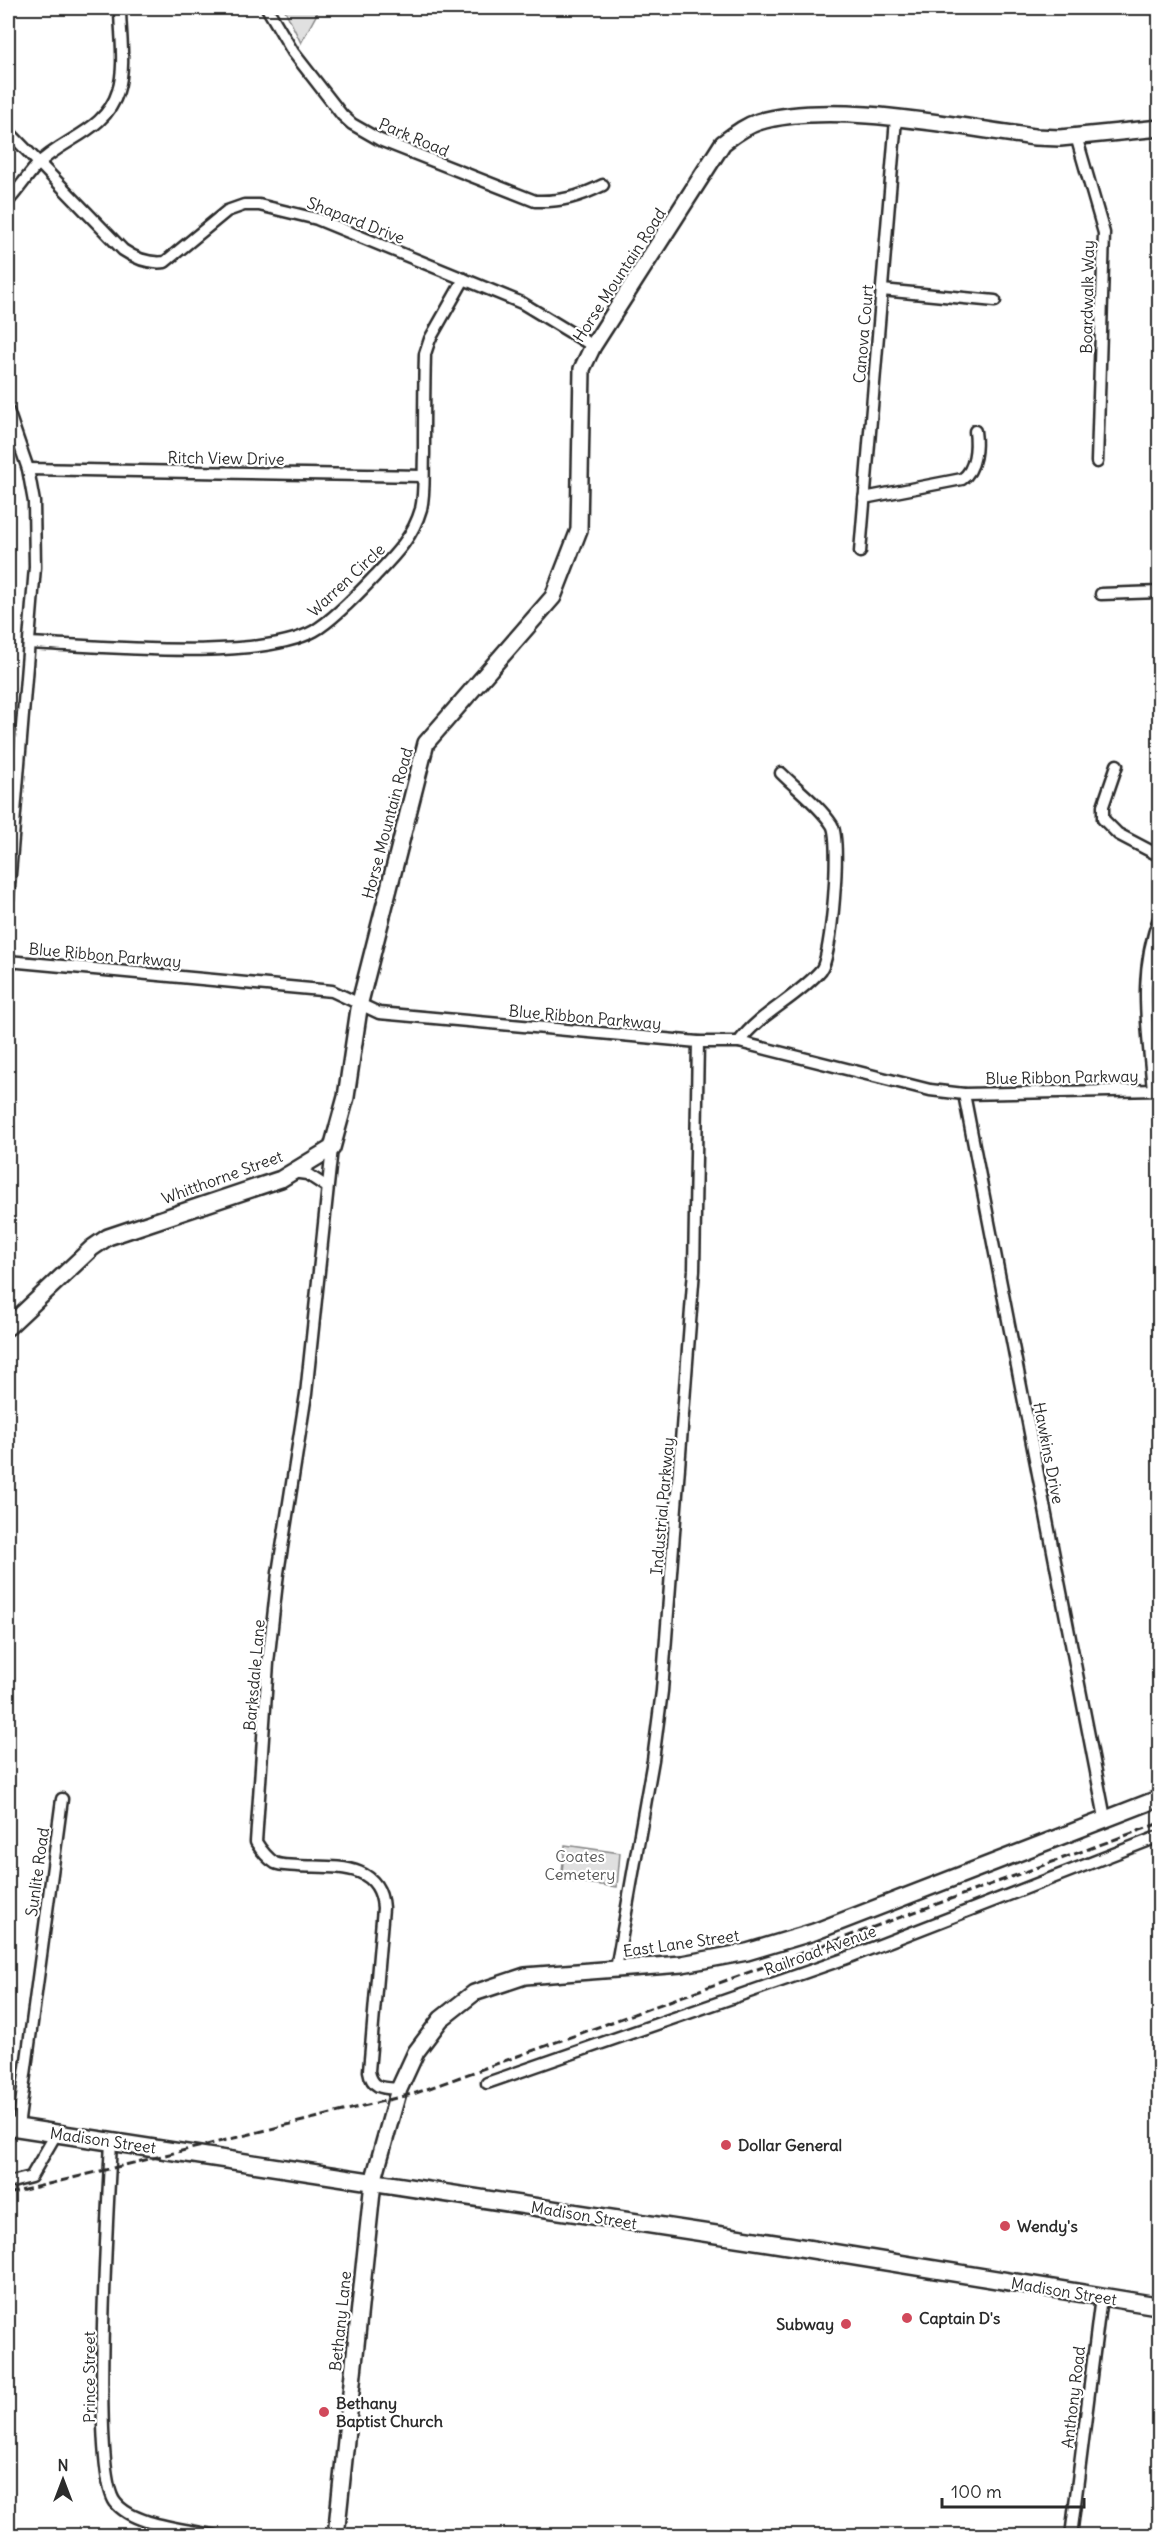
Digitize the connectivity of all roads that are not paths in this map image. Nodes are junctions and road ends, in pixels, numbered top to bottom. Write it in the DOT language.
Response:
graph roads {
  1 [pos="120,8"];
  2 [pos="267,8"];
  3 [pos="896,119"];
  4 [pos="1160,128"];
  5 [pos="8,131"];
  6 [pos="1076,136"];
  7 [pos="39,163"];
  8 [pos="603,185"];
  9 [pos="9,200"];
  10 [pos="464,279"];
  11 [pos="882,290"];
  12 [pos="995,301"];
  13 [pos="593,346"];
  14 [pos="8,411"];
  15 [pos="975,431"];
  16 [pos="1097,462"];
  17 [pos="28,469"];
  18 [pos="423,476"];
  19 [pos="864,498"];
  20 [pos="860,552"];
  21 [pos="1160,592"];
  22 [pos="1101,594"];
  23 [pos="29,643"];
  24 [pos="1117,765"];
  25 [pos="781,773"];
  26 [pos="1160,856"];
  27 [pos="8,899"];
  28 [pos="1160,916"];
  29 [pos="8,961"];
  30 [pos="360,1002"];
  31 [pos="698,1042"];
  32 [pos="739,1042"];
  33 [pos="1156,1090"];
  34 [pos="964,1094"];
  35 [pos="332,1148"];
  36 [pos="292,1172"];
  37 [pos="327,1187"];
  38 [pos="9,1320"];
  39 [pos="1160,1798"];
  40 [pos="62,1799"];
  41 [pos="1105,1818"];
  42 [pos="1160,1836"];
  43 [pos="616,1970"];
  44 [pos="488,2084"];
  45 [pos="399,2089"];
  46 [pos="13,2127"];
  47 [pos="56,2134"];
  48 [pos="111,2140"];
  49 [pos="373,2182"];
  50 [pos="8,2183"];
  51 [pos="1101,2297"];
  52 [pos="1160,2306"];
  53 [pos="217,2535"];
  54 [pos="336,2535"];
  55 [pos="1071,2535"];
  1 -- 7 [label="street"];
  2 -- 8 [label="street, Park Road"];
  3 -- 6 [label="street, Horse Mountain Road"];
  3 -- 11 [label="street, Canova Court"];
  3 -- 13 [label="street, Horse Mountain Road"];
  4 -- 6 [label="street, Horse Mountain Road"];
  5 -- 7 [label="street, Shapard Drive"];
  6 -- 16 [label="street, Boardwalk Way"];
  7 -- 9 [label="street"];
  7 -- 10 [label="street, Shapard Drive"];
  10 -- 13 [label="street, Shapard Drive"];
  10 -- 18 [label="street, Warren Circle"];
  11 -- 12 [label="street"];
  11 -- 19 [label="street, Canova Court"];
  13 -- 30 [label="street, Horse Mountain Road"];
  14 -- 17 [label="street"];
  15 -- 19 [label="street"];
  17 -- 18 [label="street, Ritch View Drive"];
  17 -- 23 [label="street"];
  18 -- 23 [label="street, Warren Circle"];
  19 -- 20 [label="street, Canova Court"];
  21 -- 22 [label="street"];
  23 -- 27 [label="street"];
  24 -- 26 [label="street"];
  25 -- 32 [label="street"];
  28 -- 33 [label="street"];
  29 -- 30 [label="street, Blue Ribbon Parkway"];
  30 -- 31 [label="street, Blue Ribbon Parkway"];
  30 -- 35 [label="street"];
  31 -- 32 [label="street, Blue Ribbon Parkway"];
  31 -- 43 [label="street, Industrial Parkway"];
  32 -- 34 [label="street, Blue Ribbon Parkway"];
  33 -- 34 [label="street, Blue Ribbon Parkway"];
  34 -- 41 [label="street, Hawkins Drive"];
  35 -- 36 [label="street, Whitthorne Street"];
  35 -- 37 [label="street, Barksdale Lane"];
  36 -- 37 [label="street"];
  36 -- 38 [label="street, Whitthorne Street"];
  37 -- 45 [label="street, Barksdale Lane"];
  39 -- 41 [label="street, East Lane Street"];
  40 -- 46 [label="street, Sunlite Road"];
  41 -- 43 [label="street, East Lane Street"];
  42 -- 44 [label="street, Railroad Avenue"];
  43 -- 45 [label="street, East Lane Street"];
  45 -- 49 [label="street, East Lane Street"];
  46 -- 47 [label="main road, Madison Street"];
  47 -- 48 [label="main road, Madison Street"];
  47 -- 50 [label="street"];
  48 -- 49 [label="main road, Madison Street"];
  48 -- 53 [label="street, Prince Street"];
  49 -- 51 [label="main road, Madison Street"];
  49 -- 54 [label="street, Bethany Lane"];
  51 -- 52 [label="main road, Madison Street"];
  51 -- 55 [label="street, Anthony Road"];
}
